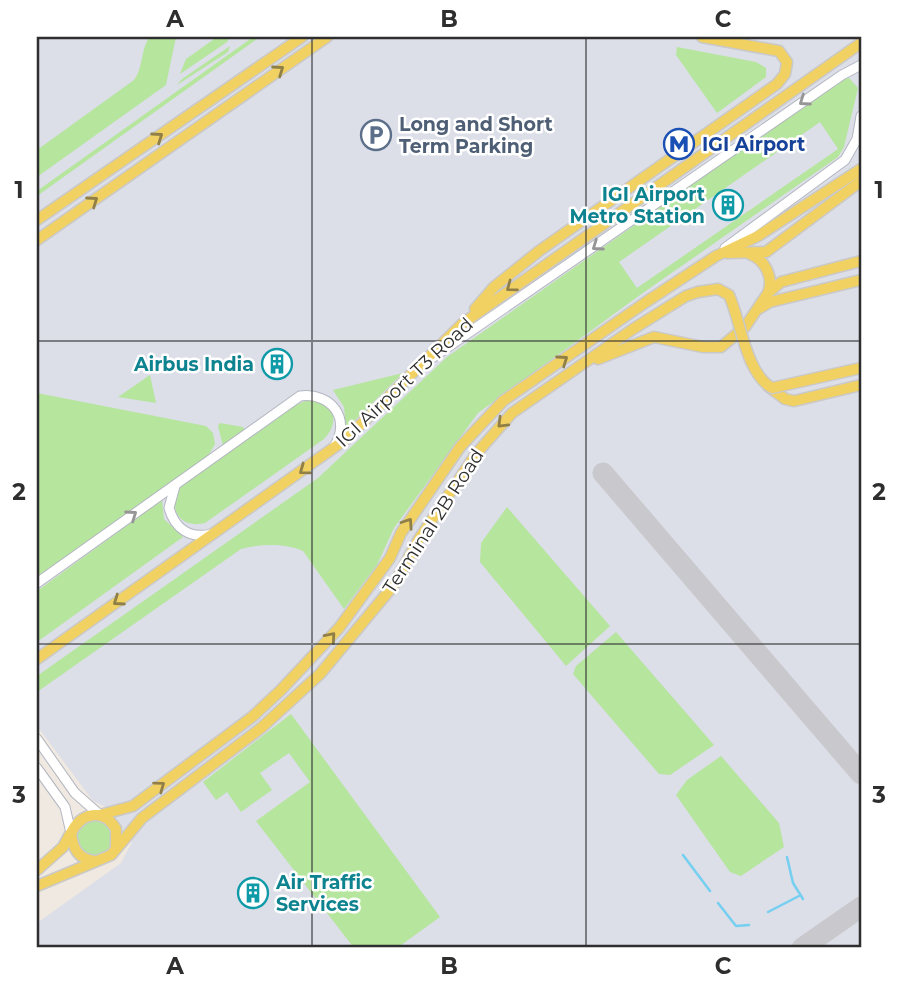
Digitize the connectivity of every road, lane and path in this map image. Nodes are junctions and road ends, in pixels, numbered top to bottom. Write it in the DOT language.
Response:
graph roads {
  1 [pos="302,37"];
  2 [pos="327,37"];
  3 [pos="702,37"];
  4 [pos="861,43"];
  5 [pos="861,65"];
  6 [pos="842,75"];
  7 [pos="861,75"];
  8 [pos="861,116"];
  9 [pos="861,169"];
  10 [pos="861,181"];
  11 [pos="39,219"];
  12 [pos="37,240"];
  13 [pos="750,254"];
  14 [pos="716,256"];
  15 [pos="861,261"];
  16 [pos="861,280"];
  17 [pos="768,293"];
  18 [pos="756,312"];
  19 [pos="462,324"];
  20 [pos="427,361"];
  21 [pos="576,367"];
  22 [pos="861,368"];
  23 [pos="861,385"];
  24 [pos="768,386"];
  25 [pos="328,452"];
  26 [pos="182,479"];
  27 [pos="219,531"];
  28 [pos="374,581"];
  29 [pos="37,583"];
  30 [pos="393,586"];
  31 [pos="37,659"];
  32 [pos="37,739"];
  33 [pos="37,768"];
  34 [pos="100,815"];
  35 [pos="71,833"];
  36 [pos="116,849"];
  37 [pos="97,861"];
  38 [pos="37,870"];
  39 [pos="37,886"];
  11 -- 1 [label="main road, one-way"];
  12 -- 2 [label="main road, one-way"];
  3 -- 19 [label="main road"];
  4 -- 19 [label="main road, IGI Airport T3 Road, one-way"];
  5 -- 6 [label="street"];
  6 -- 7 [label="street"];
  6 -- 20 [label="street, one-way"];
  8 -- 14 [label="street"];
  9 -- 14 [label="main road, Terminal 2B Road"];
  10 -- 13 [label="main road"];
  13 -- 14 [label="main road"];
  13 -- 17 [label="main road"];
  28 -- 14 [label="main road, Terminal 2B Road, one-way"];
  15 -- 17 [label="main road"];
  16 -- 18 [label="main road"];
  17 -- 18 [label="main road"];
  18 -- 21 [label="main road"];
  19 -- 20 [label="main road, IGI Airport T3 Road"];
  20 -- 25 [label="main road, IGI Airport T3 Road"];
  21 -- 24 [label="main road, Terminal 2B Road, bridge"];
  21 -- 30 [label="main road, Terminal 2B Road, one-way"];
  22 -- 24 [label="main road, bridge"];
  23 -- 24 [label="main road"];
  25 -- 26 [label="street"];
  25 -- 27 [label="main road, IGI Airport T3 Road, one-way"];
  26 -- 27 [label="street"];
  29 -- 26 [label="street, one-way"];
  27 -- 31 [label="main road, IGI Airport T3 Road, one-way"];
  28 -- 30 [label="main road"];
  34 -- 28 [label="main road, Terminal 2B Road, one-way"];
  30 -- 36 [label="main road, Terminal 2B Road"];
  32 -- 34 [label="street"];
  33 -- 35 [label="street"];
  34 -- 35 [label="main road"];
  34 -- 36 [label="main road"];
  35 -- 37 [label="main road"];
  35 -- 38 [label="main road"];
  36 -- 37 [label="main road"];
  37 -- 39 [label="main road"];
}
